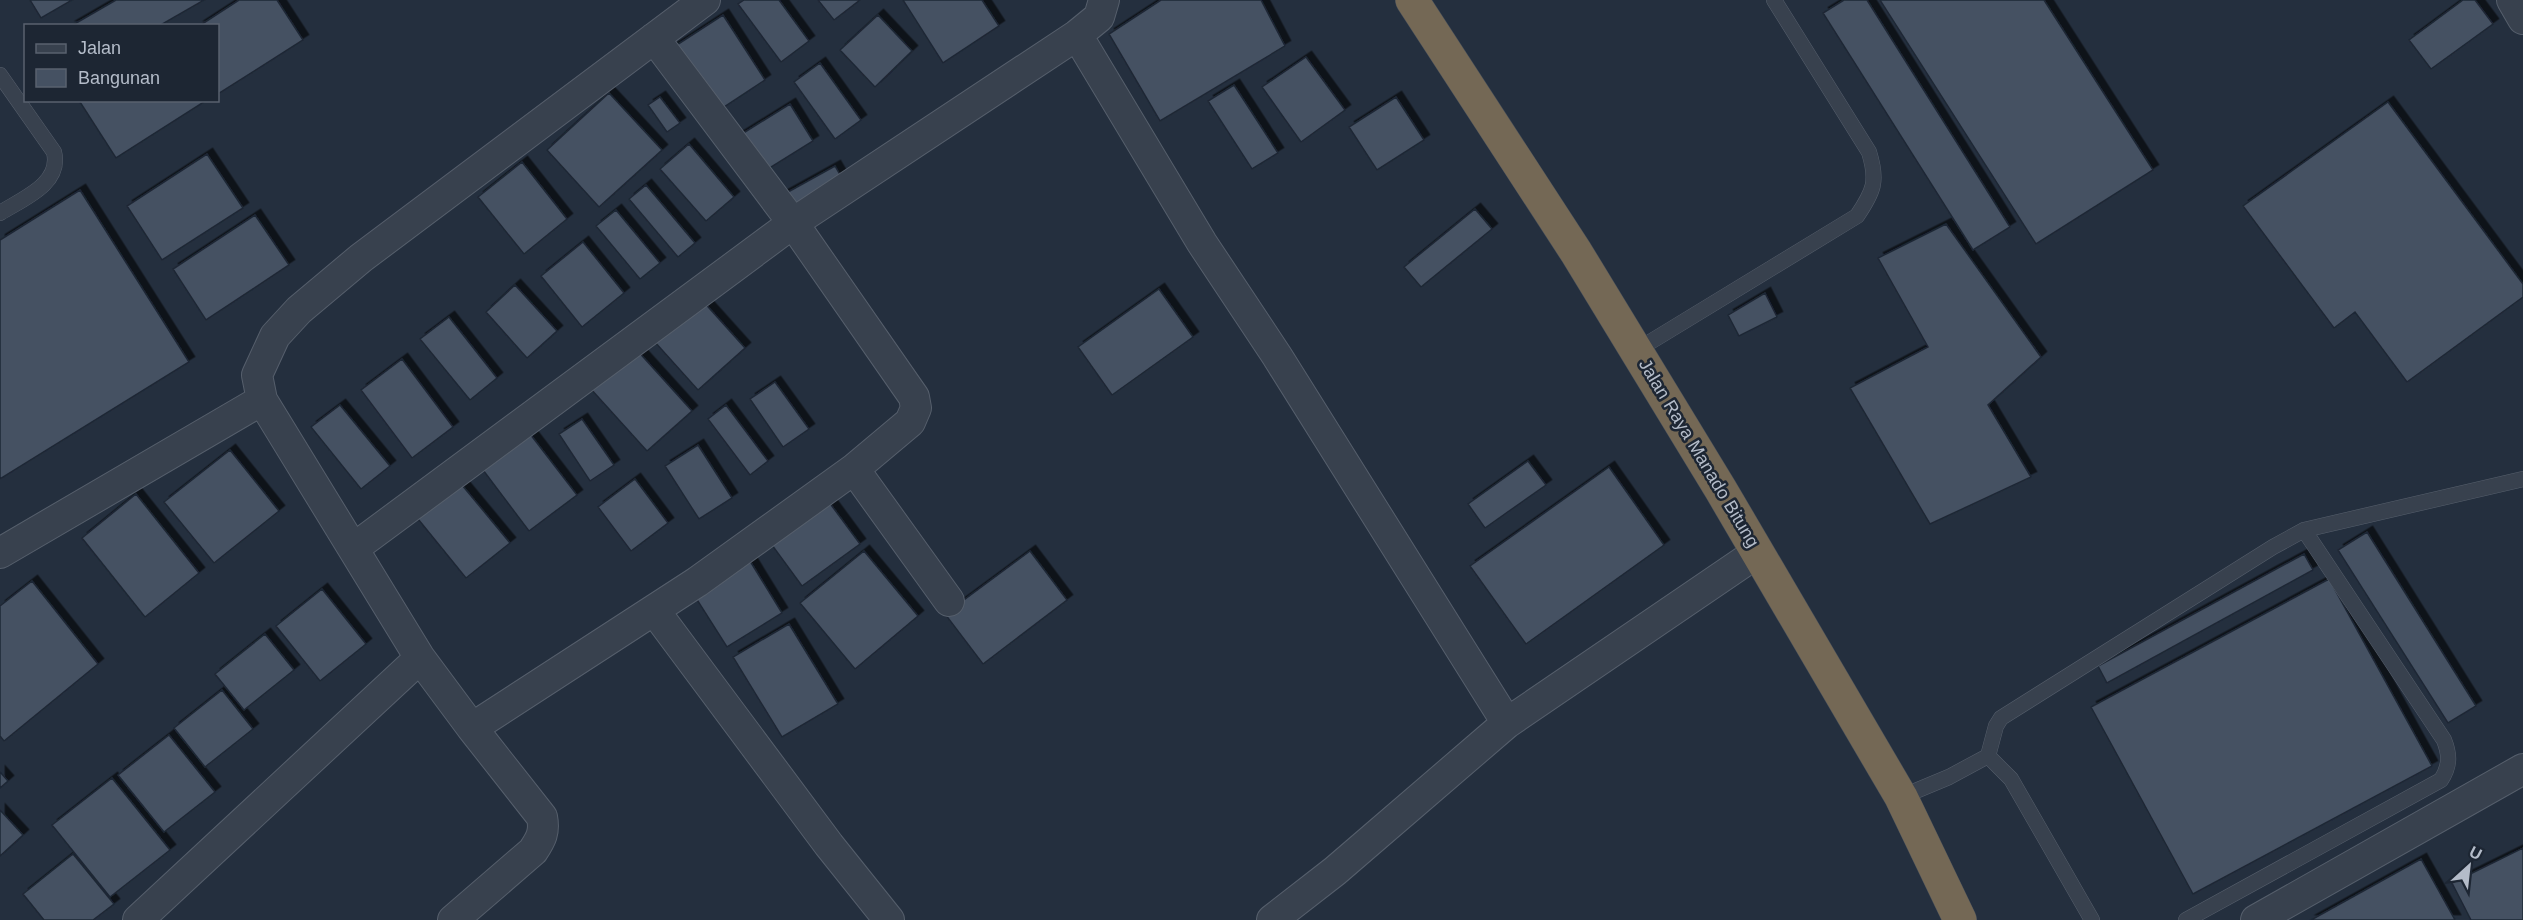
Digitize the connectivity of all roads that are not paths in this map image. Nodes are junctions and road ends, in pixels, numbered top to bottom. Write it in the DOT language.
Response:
graph roads {
  1 [pos="705,0"];
  2 [pos="1104,0"];
  3 [pos="1412,0"];
  4 [pos="1774,0"];
  5 [pos="2512,0"];
  6 [pos="2523,19"];
  7 [pos="1077,35"];
  8 [pos="654,38"];
  9 [pos="0,75"];
  10 [pos="0,213"];
  11 [pos="793,223"];
  12 [pos="1637,350"];
  13 [pos="262,400"];
  14 [pos="854,469"];
  15 [pos="2523,479"];
  16 [pos="2304,530"];
  17 [pos="354,548"];
  18 [pos="1758,552"];
  19 [pos="0,553"];
  20 [pos="949,601"];
  21 [pos="654,610"];
  22 [pos="420,658"];
  23 [pos="1507,723"];
  24 [pos="472,728"];
  25 [pos="1988,756"];
  26 [pos="2523,769"];
  27 [pos="1901,797"];
  28 [pos="138,920"];
  29 [pos="453,920"];
  30 [pos="889,920"];
  31 [pos="1272,920"];
  32 [pos="1960,920"];
  33 [pos="2092,920"];
  34 [pos="2186,920"];
  35 [pos="2256,920"];
  1 -- 8 [label="street"];
  2 -- 7 [label="street"];
  3 -- 12 [label="highway, Jalan Raya Manado Bitung"];
  4 -- 12 [label="lane"];
  5 -- 6 [label="street"];
  7 -- 11 [label="street"];
  7 -- 23 [label="street"];
  8 -- 11 [label="street"];
  8 -- 13 [label="street"];
  9 -- 10 [label="lane"];
  11 -- 14 [label="street"];
  11 -- 17 [label="street"];
  12 -- 18 [label="highway, Jalan Raya Manado Bitung"];
  13 -- 17 [label="street"];
  13 -- 19 [label="street"];
  14 -- 20 [label="street"];
  14 -- 21 [label="street"];
  15 -- 16 [label="lane"];
  16 -- 25 [label="lane"];
  16 -- 34 [label="lane"];
  17 -- 22 [label="street"];
  18 -- 23 [label="street"];
  18 -- 27 [label="highway, Jalan Raya Manado Bitung"];
  21 -- 24 [label="street"];
  21 -- 30 [label="street"];
  22 -- 24 [label="street"];
  22 -- 28 [label="street"];
  23 -- 31 [label="street"];
  24 -- 29 [label="street"];
  25 -- 27 [label="lane"];
  25 -- 33 [label="lane"];
  26 -- 35 [label="street"];
  27 -- 32 [label="highway, Jalan Raya Manado Bitung"];
}
